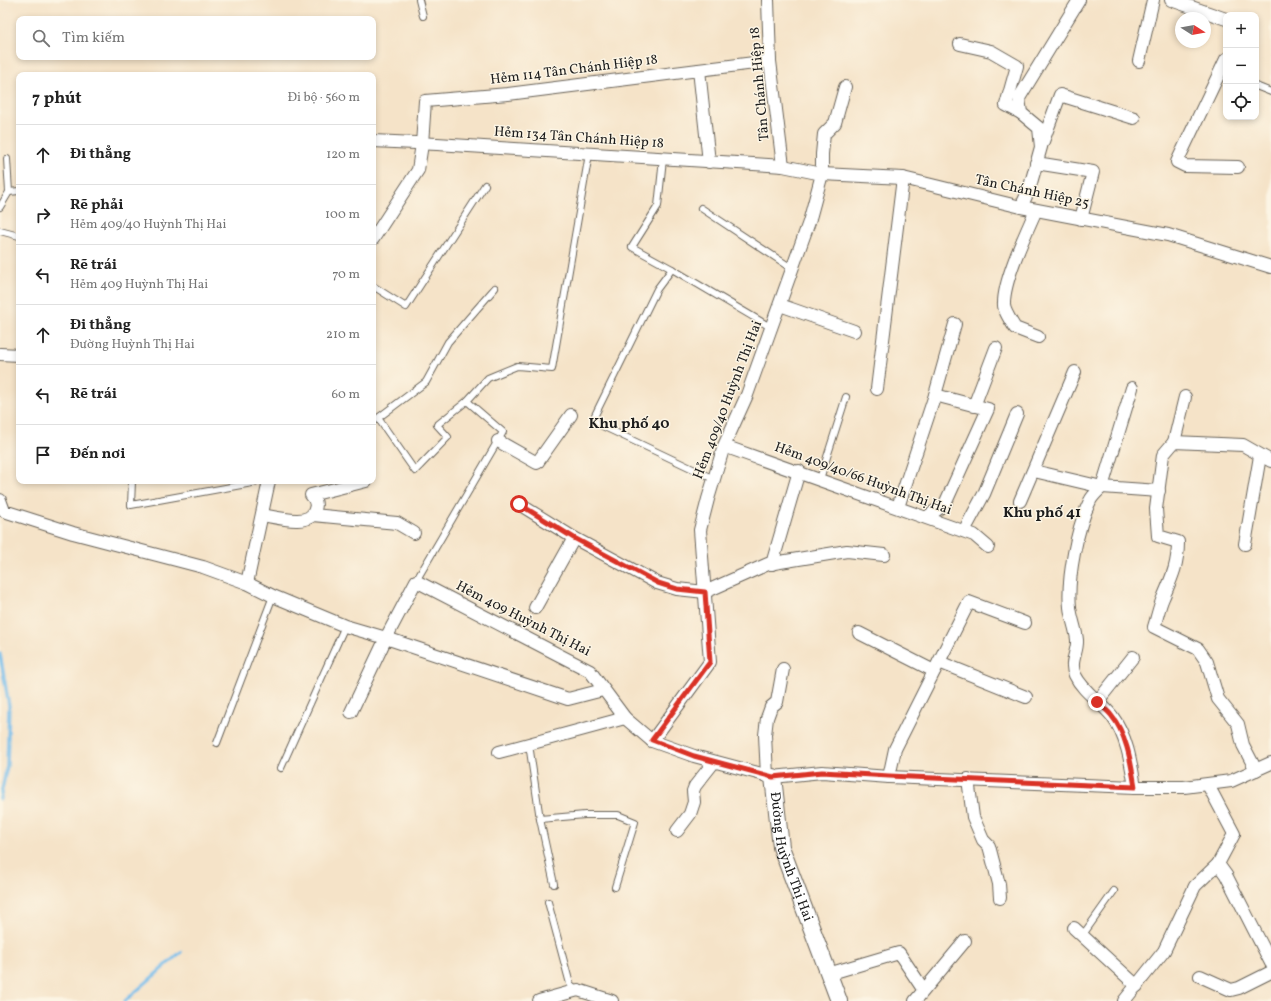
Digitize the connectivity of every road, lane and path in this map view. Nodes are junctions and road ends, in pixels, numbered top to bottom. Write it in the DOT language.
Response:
graph roads {
  1 [pos="419,0"];
  2 [pos="768,0"];
  3 [pos="1079,0"];
  4 [pos="1153,0"];
  5 [pos="1171,0"];
  6 [pos="423,16"];
  7 [pos="1223,18"];
  8 [pos="960,44"];
  9 [pos="770,61"];
  10 [pos="1139,61"];
  11 [pos="1223,69"];
  12 [pos="699,70"];
  13 [pos="845,87"];
  14 [pos="1259,87"];
  15 [pos="1271,92"];
  16 [pos="1021,113"];
  17 [pos="1134,118"];
  18 [pos="376,141"];
  19 [pos="422,144"];
  20 [pos="1041,147"];
  21 [pos="589,154"];
  22 [pos="7,159"];
  23 [pos="663,159"];
  24 [pos="709,162"];
  25 [pos="1036,164"];
  26 [pos="783,166"];
  27 [pos="1238,167"];
  28 [pos="822,174"];
  29 [pos="903,178"];
  30 [pos="485,185"];
  31 [pos="16,191"];
  32 [pos="9,192"];
  33 [pos="0,207"];
  34 [pos="1021,207"];
  35 [pos="701,208"];
  36 [pos="1036,210"];
  37 [pos="1081,219"];
  38 [pos="0,231"];
  39 [pos="376,234"];
  40 [pos="16,235"];
  41 [pos="1271,267"];
  42 [pos="793,269"];
  43 [pos="672,270"];
  44 [pos="376,288"];
  45 [pos="495,288"];
  46 [pos="780,305"];
  47 [pos="955,324"];
  48 [pos="772,328"];
  49 [pos="854,331"];
  50 [pos="1038,337"];
  51 [pos="996,348"];
  52 [pos="0,354"];
  53 [pos="16,354"];
  54 [pos="1075,372"];
  55 [pos="1132,388"];
  56 [pos="877,389"];
  57 [pos="935,395"];
  58 [pos="846,397"];
  59 [pos="1185,397"];
  60 [pos="467,401"];
  61 [pos="974,406"];
  62 [pos="571,414"];
  63 [pos="1017,414"];
  64 [pos="376,418"];
  65 [pos="376,420"];
  66 [pos="498,441"];
  67 [pos="1174,442"];
  68 [pos="724,446"];
  69 [pos="1260,456"];
  70 [pos="1271,461"];
  71 [pos="799,471"];
  72 [pos="1034,471"];
  73 [pos="714,479"];
  74 [pos="820,479"];
  75 [pos="132,484"];
  76 [pos="247,484"];
  77 [pos="268,484"];
  78 [pos="356,484"];
  79 [pos="1102,487"];
  80 [pos="1159,491"];
  81 [pos="0,500"];
  82 [pos="1020,501"];
  83 [pos="519,504"];
  84 [pos="898,507"];
  85 [pos="262,515"];
  86 [pos="313,515"];
  87 [pos="927,517"];
  88 [pos="964,531"];
  89 [pos="414,533"];
  90 [pos="574,538"];
  91 [pos="1244,544"];
  92 [pos="988,547"];
  93 [pos="884,555"];
  94 [pos="772,564"];
  95 [pos="416,581"];
  96 [pos="247,583"];
  97 [pos="705,592"];
  98 [pos="273,596"];
  99 [pos="535,608"];
  100 [pos="1025,623"];
  101 [pos="345,626"];
  102 [pos="859,633"];
  103 [pos="386,638"];
  104 [pos="1133,656"];
  105 [pos="937,667"];
  106 [pos="782,669"];
  107 [pos="604,690"];
  108 [pos="1026,697"];
  109 [pos="1097,702"];
  110 [pos="351,712"];
  111 [pos="625,718"];
  112 [pos="652,740"];
  113 [pos="217,743"];
  114 [pos="529,744"];
  115 [pos="499,752"];
  116 [pos="714,762"];
  117 [pos="1271,763"];
  118 [pos="281,768"];
  119 [pos="1256,770"];
  120 [pos="889,776"];
  121 [pos="770,777"];
  122 [pos="968,779"];
  123 [pos="1208,785"];
  124 [pos="1135,787"];
  125 [pos="540,819"];
  126 [pos="677,831"];
  127 [pos="1218,864"];
  128 [pos="554,884"];
  129 [pos="615,887"];
  130 [pos="1114,891"];
  131 [pos="1000,898"];
  132 [pos="548,902"];
  133 [pos="1078,932"];
  134 [pos="965,941"];
  135 [pos="1271,963"];
  136 [pos="1271,972"];
  137 [pos="828,974"];
  138 [pos="1200,976"];
  139 [pos="1137,986"];
  140 [pos="578,990"];
  141 [pos="923,990"];
  142 [pos="539,1001"];
  143 [pos="612,1001"];
  144 [pos="839,1001"];
  145 [pos="915,1001"];
  146 [pos="1124,1001"];
  1 -- 6 [label="lane"];
  2 -- 9 [label="street, Tân Chánh Hiệp 18"];
  3 -- 16 [label="street"];
  4 -- 10 [label="street"];
  5 -- 7 [label="street"];
  8 -- 16 [label="street"];
  9 -- 12 [label="street, Hẻm 114 Tân Chánh Hiệp 18"];
  9 -- 26 [label="street, Tân Chánh Hiệp 18"];
  11 -- 27 [label="street"];
  12 -- 19 [label="street, Hẻm 114 Tân Chánh Hiệp 18"];
  12 -- 24 [label="street"];
  13 -- 28 [label="street, Hẻm 409/40 Huỳnh Thị Hai"];
  14 -- 15 [label="lane"];
  16 -- 20 [label="street"];
  17 -- 20 [label="street"];
  18 -- 19 [label="street, Hẻm 134 Tân Chánh Hiệp 18"];
  19 -- 21 [label="street, Hẻm 134 Tân Chánh Hiệp 18"];
  19 -- 39 [label="street"];
  20 -- 25 [label="street"];
  21 -- 23 [label="street, Hẻm 134 Tân Chánh Hiệp 18"];
  21 -- 60 [label="lane"];
  22 -- 32 [label="lane"];
  23 -- 24 [label="street, Hẻm 134 Tân Chánh Hiệp 18"];
  23 -- 43 [label="lane"];
  24 -- 26 [label="street, Hẻm 134 Tân Chánh Hiệp 18"];
  25 -- 34 [label="street"];
  25 -- 37 [label="street"];
  26 -- 28 [label="street, Tân Chánh Hiệp 25"];
  28 -- 29 [label="street, Tân Chánh Hiệp 25"];
  28 -- 42 [label="street, Hẻm 409/40 Huỳnh Thị Hai"];
  29 -- 34 [label="street, Tân Chánh Hiệp 25"];
  29 -- 56 [label="street"];
  30 -- 44 [label="lane"];
  31 -- 32 [label="lane"];
  32 -- 33 [label="lane"];
  34 -- 36 [label="street, Tân Chánh Hiệp 25"];
  35 -- 42 [label="lane"];
  36 -- 37 [label="street, Tân Chánh Hiệp 25"];
  36 -- 50 [label="street"];
  37 -- 41 [label="street, Tân Chánh Hiệp 25"];
  38 -- 40 [label="lane"];
  42 -- 46 [label="street, Hẻm 409/40 Huỳnh Thị Hai"];
  43 -- 48 [label="lane"];
  43 -- 73 [label="lane"];
  45 -- 64 [label="lane"];
  46 -- 48 [label="street, Hẻm 409/40 Huỳnh Thị Hai"];
  46 -- 49 [label="street"];
  47 -- 57 [label="street"];
  48 -- 68 [label="street, Hẻm 409/40 Huỳnh Thị Hai"];
  51 -- 61 [label="street"];
  52 -- 53 [label="street"];
  54 -- 72 [label="street"];
  55 -- 79 [label="street"];
  57 -- 61 [label="street"];
  57 -- 84 [label="street"];
  58 -- 74 [label="lane"];
  59 -- 67 [label="street"];
  60 -- 65 [label="lane"];
  60 -- 66 [label="lane"];
  61 -- 87 [label="street"];
  62 -- 66 [label="street"];
  63 -- 88 [label="street"];
  66 -- 95 [label="lane"];
  67 -- 69 [label="street"];
  67 -- 80 [label="street"];
  68 -- 71 [label="street, Hẻm 409/40/66 Huỳnh Thị Hai"];
  68 -- 73 [label="street, Hẻm 409/40 Huỳnh Thị Hai"];
  69 -- 70 [label="street"];
  69 -- 91 [label="street"];
  71 -- 74 [label="street, Hẻm 409/40/66 Huỳnh Thị Hai"];
  71 -- 94 [label="street"];
  72 -- 79 [label="street"];
  72 -- 82 [label="street"];
  73 -- 97 [label="street, Hẻm 409/40 Huỳnh Thị Hai"];
  74 -- 84 [label="street, Hẻm 409/40/66 Huỳnh Thị Hai"];
  75 -- 76 [label="lane"];
  77 -- 85 [label="street"];
  78 -- 86 [label="street"];
  79 -- 80 [label="street"];
  79 -- 109 [label="street"];
  80 -- 119 [label="street"];
  81 -- 96 [label="street"];
  83 -- 90 [label="street"];
  84 -- 87 [label="street, Hẻm 409/40/66 Huỳnh Thị Hai"];
  85 -- 86 [label="street"];
  85 -- 96 [label="street"];
  86 -- 89 [label="street"];
  87 -- 88 [label="street, Hẻm 409/40/66 Huỳnh Thị Hai"];
  88 -- 92 [label="street, Hẻm 409/40/66 Huỳnh Thị Hai"];
  90 -- 97 [label="street"];
  90 -- 99 [label="street"];
  93 -- 94 [label="street"];
  94 -- 97 [label="street"];
  95 -- 103 [label="street"];
  95 -- 107 [label="street, Hẻm 409 Huỳnh Thị Hai"];
  96 -- 98 [label="street"];
  97 -- 112 [label="street, Hẻm 409/40 Huỳnh Thị Hai"];
  98 -- 101 [label="street"];
  98 -- 113 [label="lane"];
  100 -- 105 [label="street"];
  101 -- 103 [label="street"];
  101 -- 118 [label="lane"];
  102 -- 105 [label="street"];
  103 -- 107 [label="street"];
  103 -- 110 [label="street"];
  104 -- 109 [label="street"];
  105 -- 108 [label="street"];
  105 -- 120 [label="street"];
  106 -- 121 [label="street"];
  107 -- 111 [label="street, Hẻm 409 Huỳnh Thị Hai"];
  109 -- 124 [label="street"];
  111 -- 112 [label="street, Hẻm 409 Huỳnh Thị Hai"];
  111 -- 114 [label="street"];
  112 -- 116 [label="street, Hẻm 409 Huỳnh Thị Hai"];
  114 -- 115 [label="street"];
  114 -- 125 [label="lane"];
  116 -- 121 [label="street, Hẻm 409 Huỳnh Thị Hai"];
  116 -- 126 [label="street"];
  117 -- 119 [label="street, Đường Huỳnh Thị Hai"];
  119 -- 123 [label="street, Đường Huỳnh Thị Hai"];
  120 -- 121 [label="street, Đường Huỳnh Thị Hai"];
  120 -- 122 [label="street, Đường Huỳnh Thị Hai"];
  121 -- 137 [label="street, Đường Huỳnh Thị Hai"];
  122 -- 124 [label="street, Đường Huỳnh Thị Hai"];
  122 -- 131 [label="street"];
  123 -- 124 [label="street, Đường Huỳnh Thị Hai"];
  123 -- 127 [label="street"];
  125 -- 128 [label="lane"];
  125 -- 129 [label="lane"];
  127 -- 135 [label="street"];
  127 -- 139 [label="street"];
  130 -- 133 [label="lane"];
  132 -- 140 [label="lane"];
  133 -- 139 [label="street"];
  134 -- 141 [label="street"];
  136 -- 138 [label="street"];
  137 -- 141 [label="street"];
  137 -- 144 [label="street, Đường Huỳnh Thị Hai"];
  139 -- 146 [label="street"];
  140 -- 142 [label="street"];
  140 -- 143 [label="street"];
  141 -- 145 [label="street"];
}
